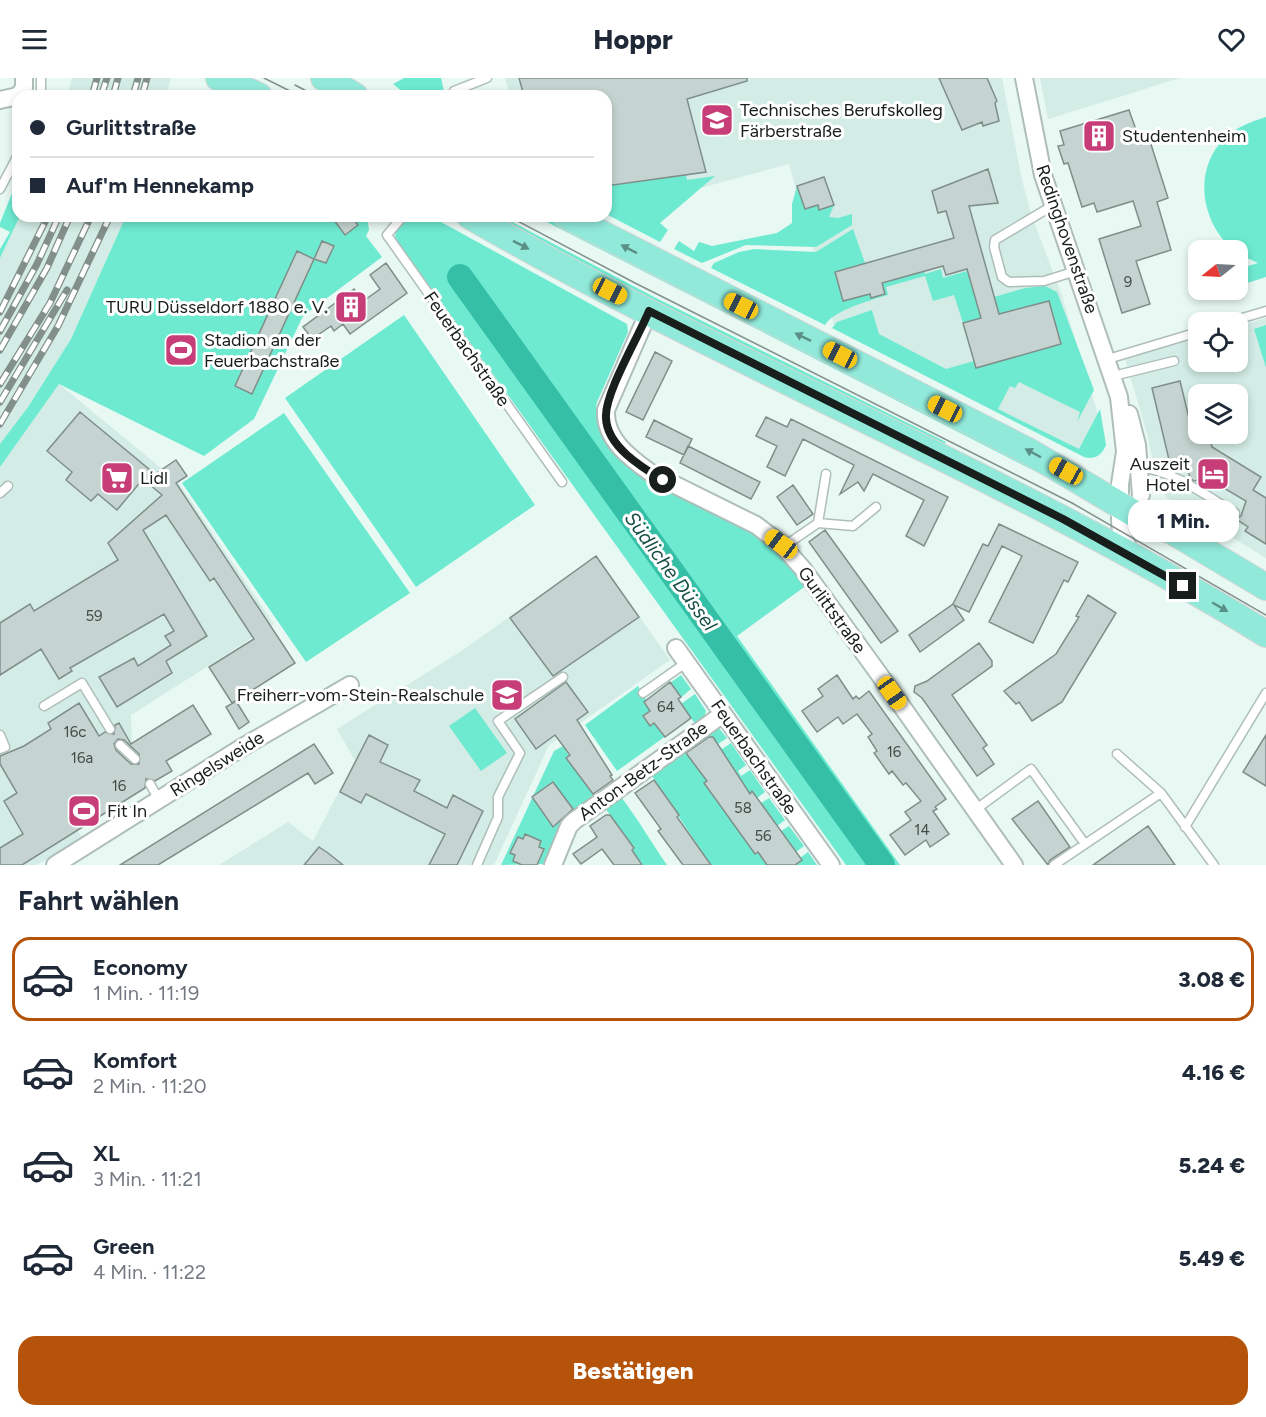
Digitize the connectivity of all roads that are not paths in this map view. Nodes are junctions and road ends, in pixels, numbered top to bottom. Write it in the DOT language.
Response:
graph roads {
  1 [pos="219,78"];
  2 [pos="324,78"];
  3 [pos="487,78"];
  4 [pos="1024,78"];
  5 [pos="246,90"];
  6 [pos="345,90"];
  7 [pos="456,90"];
  8 [pos="12,166"];
  9 [pos="0,189"];
  10 [pos="1052,206"];
  11 [pos="398,222"];
  12 [pos="481,222"];
  13 [pos="579,222"];
  14 [pos="1076,271"];
  15 [pos="649,311"];
  16 [pos="1266,311"];
  17 [pos="1248,316"];
  18 [pos="1188,335"];
  19 [pos="1108,359"];
  20 [pos="1174,361"];
  21 [pos="1113,376"];
  22 [pos="1119,397"];
  23 [pos="1139,467"];
  24 [pos="826,474"];
  25 [pos="562,482"];
  26 [pos="8,486"];
  27 [pos="0,493"];
  28 [pos="1127,494"];
  29 [pos="876,507"];
  30 [pos="1234,513"];
  31 [pos="818,523"];
  32 [pos="783,547"];
  33 [pos="1133,557"];
  34 [pos="1266,587"];
  35 [pos="1266,634"];
  36 [pos="676,648"];
  37 [pos="687,662"];
  38 [pos="563,677"];
  39 [pos="350,685"];
  40 [pos="643,693"];
  41 [pos="1266,693"];
  42 [pos="44,706"];
  43 [pos="723,714"];
  44 [pos="110,729"];
  45 [pos="0,735"];
  46 [pos="120,745"];
  47 [pos="0,749"];
  48 [pos="1117,754"];
  49 [pos="135,759"];
  50 [pos="150,784"];
  51 [pos="1161,793"];
  52 [pos="159,800"];
  53 [pos="975,810"];
  54 [pos="1185,827"];
  55 [pos="1085,844"];
  56 [pos="55,865"];
  57 [pos="477,865"];
  58 [pos="553,865"];
  59 [pos="831,865"];
  60 [pos="1014,865"];
  61 [pos="1054,865"];
  62 [pos="1214,865"];
  1 -- 5 [label="main road"];
  2 -- 6 [label="main road"];
  3 -- 7 [label="lane"];
  4 -- 10 [label="street, Redinghovenstraße"];
  8 -- 9 [label="lane"];
  10 -- 14 [label="street, Redinghovenstraße"];
  10 -- 14 [label="lane"];
  11 -- 25 [label="lane, Feuerbachstraße"];
  12 -- 15 [label="main road, one-way"];
  28 -- 13 [label="main road, one-way"];
  14 -- 19 [label="street, Redinghovenstraße"];
  15 -- 32 [label="street, Gurlittstraße"];
  15 -- 33 [label="main road"];
  16 -- 17 [label="lane"];
  18 -- 19 [label="lane"];
  19 -- 21 [label="street, Redinghovenstraße"];
  20 -- 21 [label="lane"];
  21 -- 22 [label="street, Redinghovenstraße"];
  22 -- 23 [label="street, Redinghovenstraße"];
  22 -- 28 [label="street, Redinghovenstraße"];
  23 -- 28 [label="street, Redinghovenstraße"];
  23 -- 30 [label="lane"];
  24 -- 31 [label="lane"];
  26 -- 27 [label="lane"];
  28 -- 33 [label="street, Redinghovenstraße"];
  28 -- 34 [label="main road"];
  29 -- 31 [label="lane"];
  31 -- 32 [label="lane"];
  32 -- 53 [label="street, Gurlittstraße"];
  33 -- 35 [label="main road, one-way"];
  36 -- 37 [label="street, Feuerbachstraße"];
  37 -- 40 [label="lane"];
  37 -- 43 [label="street, Feuerbachstraße"];
  38 -- 57 [label="lane"];
  39 -- 52 [label="street, Ringelsweide"];
  41 -- 54 [label="lane"];
  42 -- 44 [label="lane"];
  43 -- 58 [label="street, Anton-Betz-Straße"];
  43 -- 59 [label="street, Feuerbachstraße"];
  45 -- 47 [label="lane"];
  46 -- 49 [label="lane"];
  48 -- 51 [label="lane"];
  50 -- 52 [label="lane"];
  51 -- 54 [label="lane"];
  51 -- 55 [label="lane"];
  52 -- 56 [label="street, Ringelsweide"];
  53 -- 55 [label="lane"];
  53 -- 60 [label="street, Gurlittstraße"];
  54 -- 62 [label="lane"];
  55 -- 61 [label="lane"];
}
